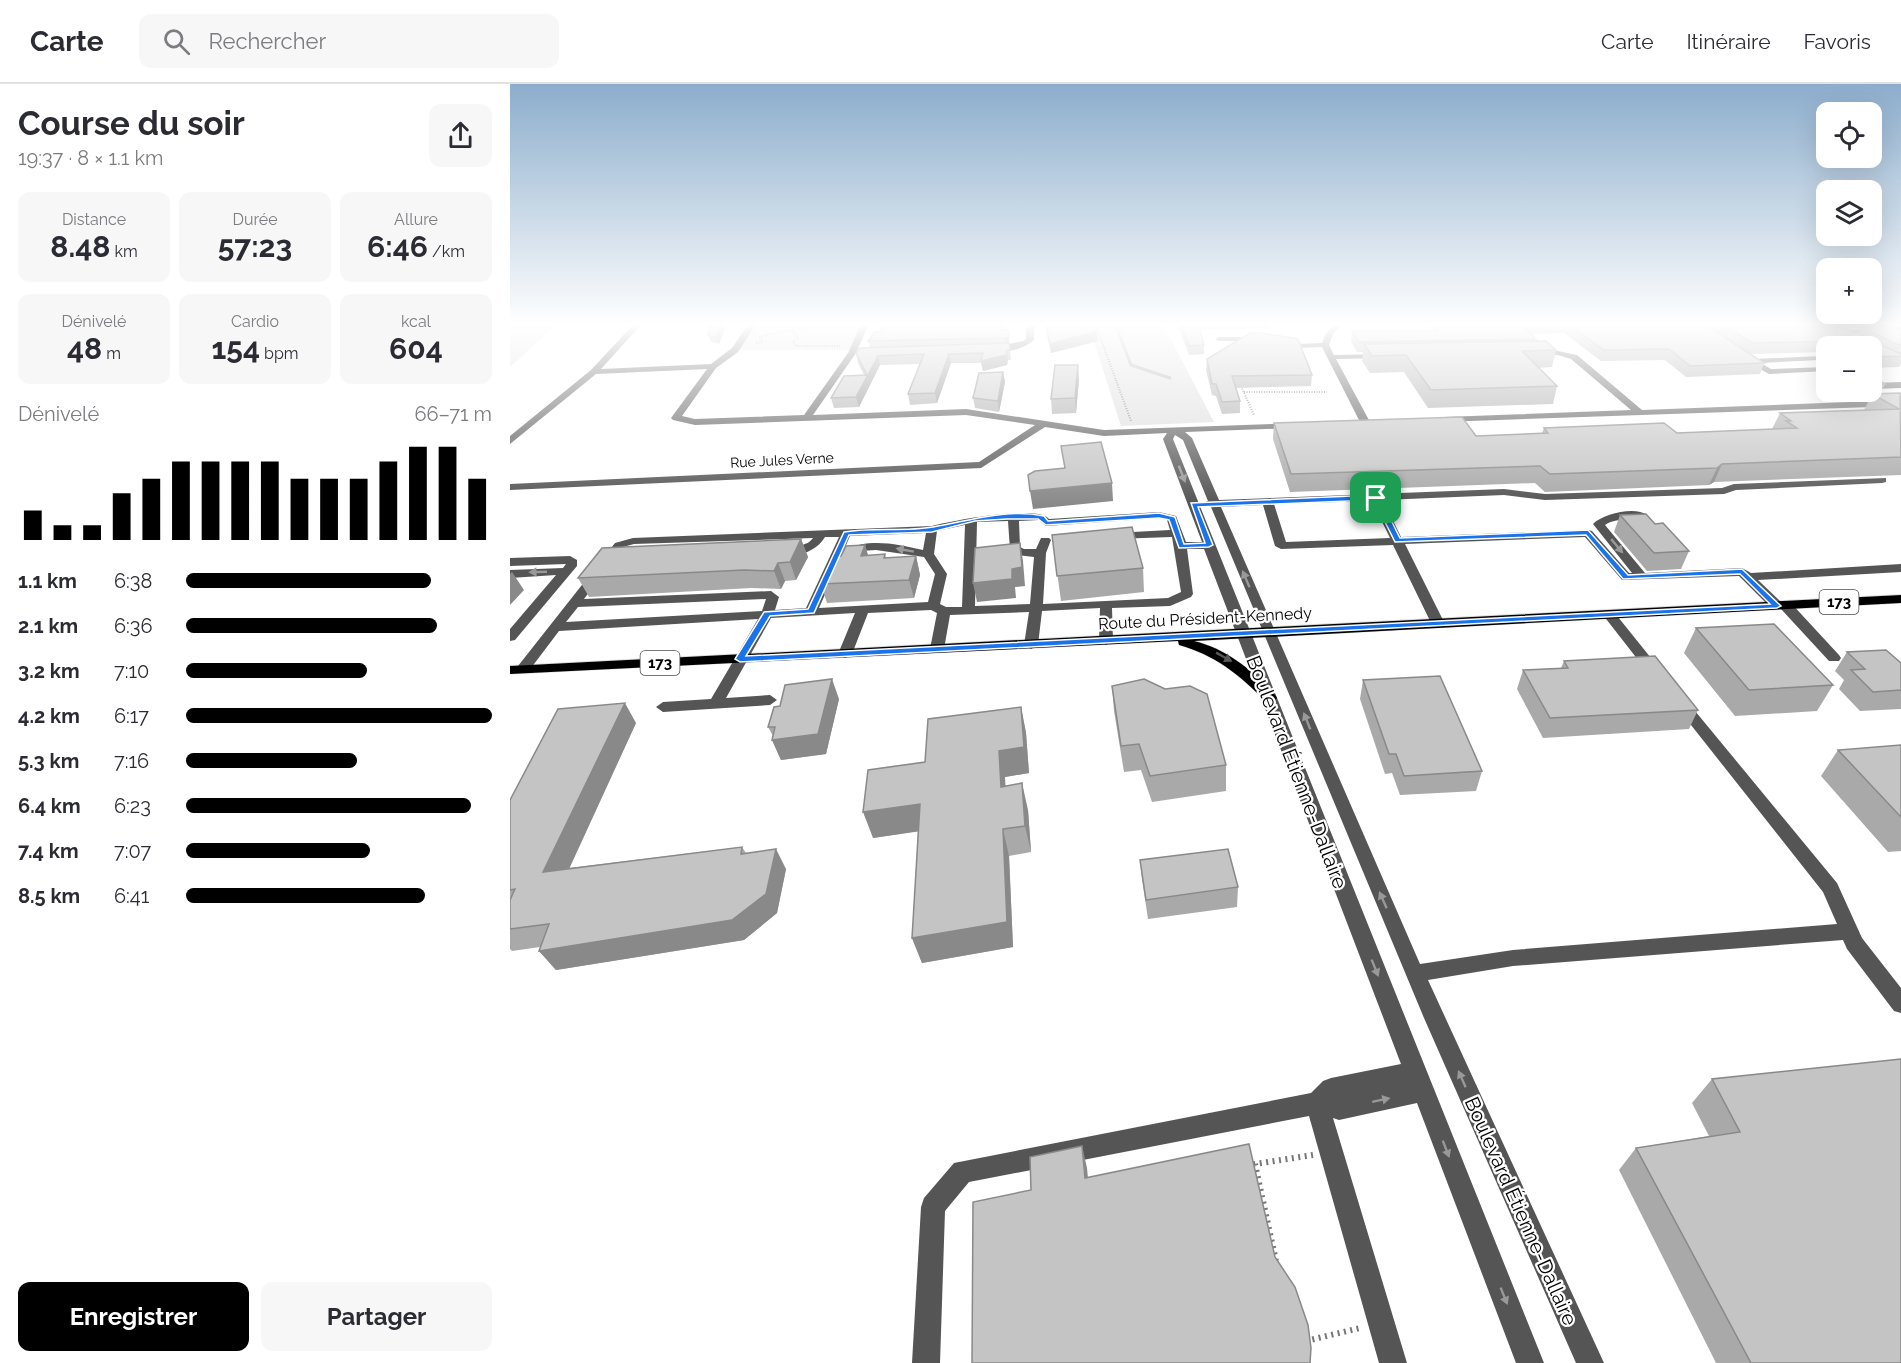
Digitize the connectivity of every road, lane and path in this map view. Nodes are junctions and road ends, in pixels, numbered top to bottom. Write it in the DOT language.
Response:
graph roads {
  1 [pos="577,386"];
  2 [pos="699,386"];
  3 [pos="829,386"];
  4 [pos="1118,386"];
  5 [pos="1241,386"];
  6 [pos="1347,386"];
  7 [pos="1608,386"];
  8 [pos="1244,392"];
  9 [pos="1327,392"];
  10 [pos="1882,392"];
  11 [pos="1901,403"];
  12 [pos="1640,413"];
  13 [pos="807,417"];
  14 [pos="1255,419"];
  15 [pos="1437,420"];
  16 [pos="1365,422"];
  17 [pos="1377,422"];
  18 [pos="1353,423"];
  19 [pos="1043,424"];
  20 [pos="1305,425"];
  21 [pos="1174,430"];
  22 [pos="1135,432"];
  23 [pos="510,441"];
  24 [pos="1882,480"];
  25 [pos="510,487"];
  26 [pos="1376,498"];
  27 [pos="1268,502"];
  28 [pos="1214,504"];
  29 [pos="1194,505"];
  30 [pos="1647,515"];
  31 [pos="1013,517"];
  32 [pos="971,520"];
  33 [pos="1046,523"];
  34 [pos="932,529"];
  35 [pos="846,533"];
  36 [pos="1177,533"];
  37 [pos="821,534"];
  38 [pos="1105,537"];
  39 [pos="1397,541"];
  40 [pos="1209,545"];
  41 [pos="1181,546"];
  42 [pos="771,551"];
  43 [pos="928,554"];
  44 [pos="1040,554"];
  45 [pos="510,562"];
  46 [pos="1901,568"];
  47 [pos="566,571"];
  48 [pos="510,574"];
  49 [pos="1642,577"];
  50 [pos="1748,577"];
  51 [pos="1901,599"];
  52 [pos="574,603"];
  53 [pos="1106,604"];
  54 [pos="1781,605"];
  55 [pos="938,608"];
  56 [pos="1036,608"];
  57 [pos="862,609"];
  58 [pos="968,610"];
  59 [pos="816,611"];
  60 [pos="767,614"];
  61 [pos="1609,615"];
  62 [pos="1438,624"];
  63 [pos="556,627"];
  64 [pos="1269,633"];
  65 [pos="1244,634"];
  66 [pos="510,637"];
  67 [pos="1169,638"];
  68 [pos="1106,641"];
  69 [pos="1030,645"];
  70 [pos="937,649"];
  71 [pos="845,654"];
  72 [pos="1834,658"];
  73 [pos="740,659"];
  74 [pos="517,670"];
  75 [pos="1270,698"];
  76 [pos="770,700"];
  77 [pos="715,705"];
  78 [pos="663,707"];
  79 [pos="1849,931"];
  80 [pos="1416,973"];
  81 [pos="1901,1004"];
  82 [pos="1420,1082"];
  83 [pos="1317,1103"];
  84 [pos="1289,1159"];
  85 [pos="1278,1269"];
  86 [pos="1300,1332"];
  87 [pos="1338,1333"];
  88 [pos="926,1363"];
  89 [pos="1393,1363"];
  90 [pos="1530,1363"];
  91 [pos="1590,1363"];
  1 -- 23 [label="street"];
  2 -- 13 [label="street"];
  3 -- 13 [label="street"];
  4 -- 22 [label="path"];
  5 -- 8 [label="path"];
  6 -- 16 [label="street"];
  7 -- 12 [label="street"];
  8 -- 9 [label="path"];
  8 -- 14 [label="path"];
  10 -- 11 [label="street"];
  11 -- 12 [label="street"];
  12 -- 15 [label="street"];
  13 -- 19 [label="street"];
  16 -- 17 [label="street"];
  16 -- 18 [label="street"];
  19 -- 22 [label="street"];
  19 -- 25 [label="street, Rue Jules Verne"];
  20 -- 21 [label="street"];
  21 -- 22 [label="street"];
  21 -- 28 [label="street, Boulevard Étienne-Dallaire"];
  21 -- 29 [label="street, Boulevard Étienne-Dallaire, one-way"];
  24 -- 26 [label="street"];
  26 -- 27 [label="street"];
  26 -- 39 [label="street"];
  27 -- 28 [label="street"];
  27 -- 39 [label="street"];
  28 -- 29 [label="street"];
  64 -- 28 [label="street, Boulevard Étienne-Dallaire, one-way"];
  29 -- 40 [label="street, Boulevard Étienne-Dallaire"];
  30 -- 49 [label="street, one-way"];
  31 -- 32 [label="street"];
  31 -- 33 [label="street"];
  31 -- 44 [label="street"];
  32 -- 34 [label="street"];
  32 -- 58 [label="street"];
  33 -- 36 [label="street"];
  33 -- 44 [label="street"];
  34 -- 35 [label="street"];
  34 -- 43 [label="street"];
  35 -- 37 [label="street"];
  35 -- 59 [label="street"];
  36 -- 38 [label="street"];
  36 -- 41 [label="street"];
  37 -- 42 [label="street"];
  37 -- 52 [label="street"];
  39 -- 49 [label="street"];
  39 -- 62 [label="street"];
  40 -- 41 [label="street"];
  40 -- 65 [label="street, Boulevard Étienne-Dallaire"];
  41 -- 53 [label="street"];
  43 -- 55 [label="street"];
  43 -- 59 [label="street, one-way"];
  44 -- 56 [label="street"];
  45 -- 47 [label="street"];
  46 -- 50 [label="street"];
  47 -- 48 [label="street, one-way"];
  47 -- 66 [label="street"];
  49 -- 50 [label="street"];
  50 -- 54 [label="street"];
  51 -- 54 [label="main road, Route du Président-Kennedy / 173"];
  52 -- 60 [label="street"];
  52 -- 63 [label="street"];
  53 -- 56 [label="street"];
  53 -- 68 [label="street"];
  54 -- 61 [label="main road, Route du Président-Kennedy / 173"];
  54 -- 72 [label="street"];
  55 -- 57 [label="street"];
  55 -- 58 [label="street"];
  55 -- 70 [label="street"];
  56 -- 58 [label="street"];
  56 -- 69 [label="street"];
  57 -- 59 [label="street"];
  57 -- 71 [label="street"];
  59 -- 60 [label="street"];
  60 -- 63 [label="street"];
  60 -- 73 [label="street"];
  61 -- 62 [label="main road, Route du Président-Kennedy / 173"];
  61 -- 79 [label="street"];
  62 -- 64 [label="main road, Route du Président-Kennedy / 173"];
  63 -- 74 [label="street"];
  64 -- 65 [label="main road, Route du Président-Kennedy / 173"];
  80 -- 64 [label="street, Boulevard Étienne-Dallaire, one-way"];
  65 -- 67 [label="main road, Route du Président-Kennedy / 173"];
  65 -- 75 [label="street, Boulevard Étienne-Dallaire"];
  67 -- 68 [label="main road, Route du Président-Kennedy / 173"];
  67 -- 75 [label="main road, one-way"];
  68 -- 69 [label="main road, Route du Président-Kennedy / 173"];
  69 -- 70 [label="main road, Route du Président-Kennedy / 173"];
  70 -- 71 [label="main road, Route du Président-Kennedy / 173"];
  71 -- 73 [label="main road, Route du Président-Kennedy / 173"];
  73 -- 74 [label="main road, Route du Président-Kennedy / 173"];
  73 -- 77 [label="street"];
  75 -- 82 [label="street, Boulevard Étienne-Dallaire, one-way"];
  76 -- 77 [label="street"];
  77 -- 78 [label="street"];
  79 -- 80 [label="street"];
  79 -- 81 [label="street"];
  91 -- 80 [label="street, Boulevard Étienne-Dallaire, one-way"];
  82 -- 83 [label="street"];
  82 -- 90 [label="street, Boulevard Étienne-Dallaire, one-way"];
  83 -- 88 [label="street"];
  83 -- 89 [label="street"];
  84 -- 85 [label="path"];
  86 -- 87 [label="path"];
}
